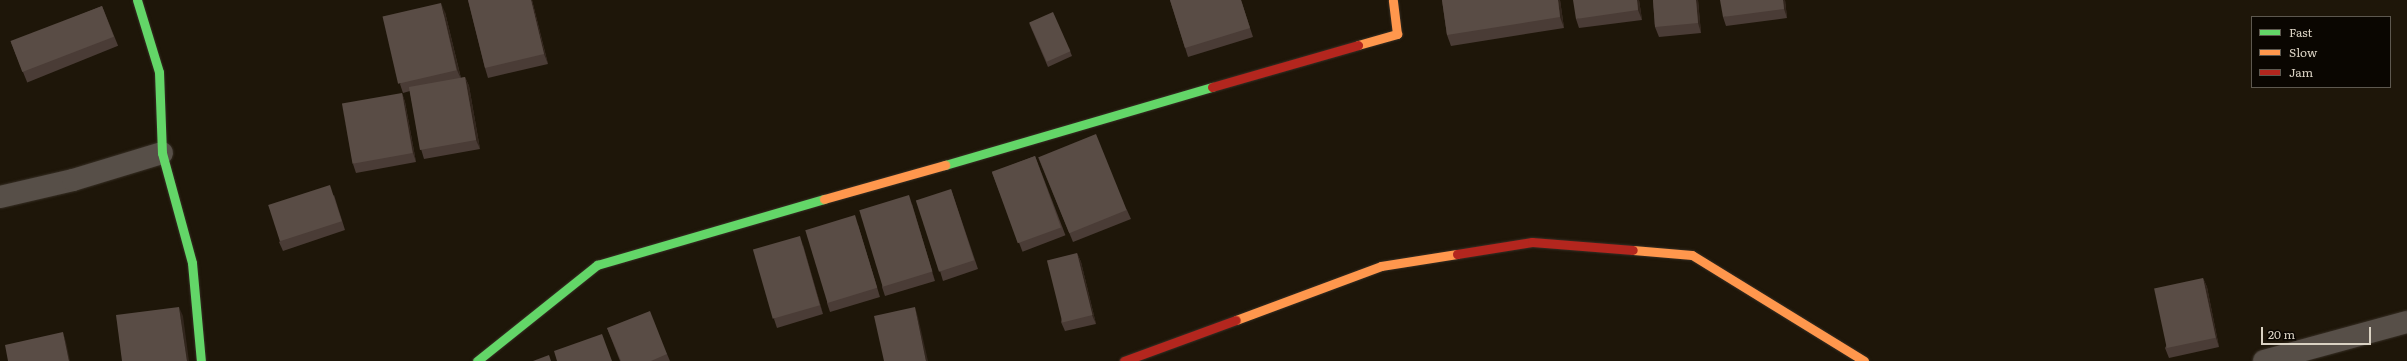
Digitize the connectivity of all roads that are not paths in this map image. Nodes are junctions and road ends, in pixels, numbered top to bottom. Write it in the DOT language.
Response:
graph roads {
  1 [pos="136,0"];
  2 [pos="1393,0"];
  3 [pos="162,153"];
  4 [pos="0,196"];
  5 [pos="2407,322"];
  6 [pos="2273,360"];
  7 [pos="201,361"];
  8 [pos="477,361"];
  9 [pos="1124,361"];
  10 [pos="1864,361"];
  1 -- 3 [label="street"];
  2 -- 8 [label="street"];
  3 -- 4 [label="street"];
  3 -- 7 [label="street"];
  5 -- 6 [label="street"];
  9 -- 10 [label="street"];
}
